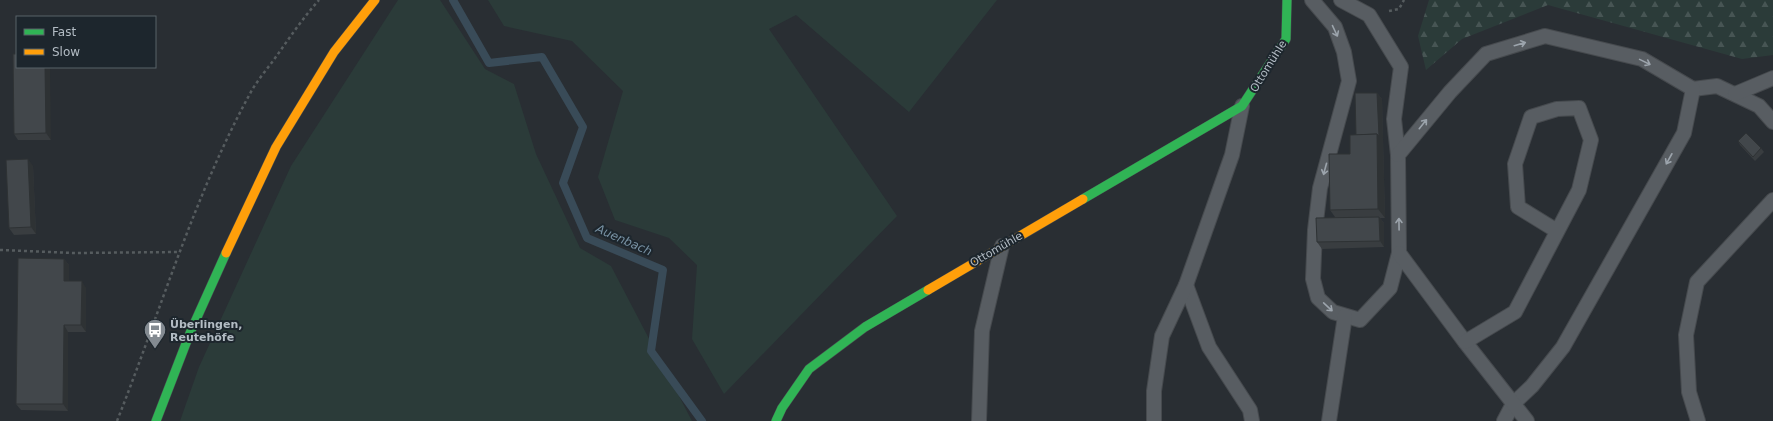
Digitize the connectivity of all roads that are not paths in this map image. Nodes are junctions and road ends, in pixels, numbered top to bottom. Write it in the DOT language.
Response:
graph roads {
  1 [pos="375,0"];
  2 [pos="1287,0"];
  3 [pos="1312,0"];
  4 [pos="1341,0"];
  5 [pos="1773,78"];
  6 [pos="1693,89"];
  7 [pos="1735,94"];
  8 [pos="1242,106"];
  9 [pos="1773,122"];
  10 [pos="1398,155"];
  11 [pos="1773,200"];
  12 [pos="1557,231"];
  13 [pos="1002,246"];
  14 [pos="1399,253"];
  15 [pos="1186,285"];
  16 [pos="1345,316"];
  17 [pos="1465,342"];
  18 [pos="1513,404"];
  19 [pos="156,421"];
  20 [pos="776,421"];
  21 [pos="979,421"];
  22 [pos="1154,421"];
  23 [pos="1252,421"];
  24 [pos="1329,421"];
  25 [pos="1504,421"];
  26 [pos="1527,421"];
  27 [pos="1698,421"];
  1 -- 19 [label="street"];
  2 -- 8 [label="street, Ottomühle"];
  3 -- 16 [label="lane, one-way"];
  4 -- 10 [label="lane"];
  5 -- 7 [label="lane"];
  6 -- 7 [label="lane"];
  10 -- 6 [label="lane, one-way"];
  6 -- 18 [label="lane, one-way"];
  7 -- 9 [label="lane"];
  8 -- 13 [label="street, Ottomühle"];
  8 -- 15 [label="lane, Ottomühle"];
  14 -- 10 [label="lane, one-way"];
  11 -- 27 [label="lane"];
  12 -- 12 [label="lane"];
  12 -- 17 [label="lane"];
  13 -- 20 [label="street, Ottomühle"];
  13 -- 21 [label="lane"];
  14 -- 16 [label="lane"];
  14 -- 17 [label="lane"];
  15 -- 22 [label="lane, Ottomühle"];
  15 -- 23 [label="lane"];
  16 -- 24 [label="lane"];
  17 -- 18 [label="lane"];
  18 -- 25 [label="lane"];
  18 -- 26 [label="lane"];
}
